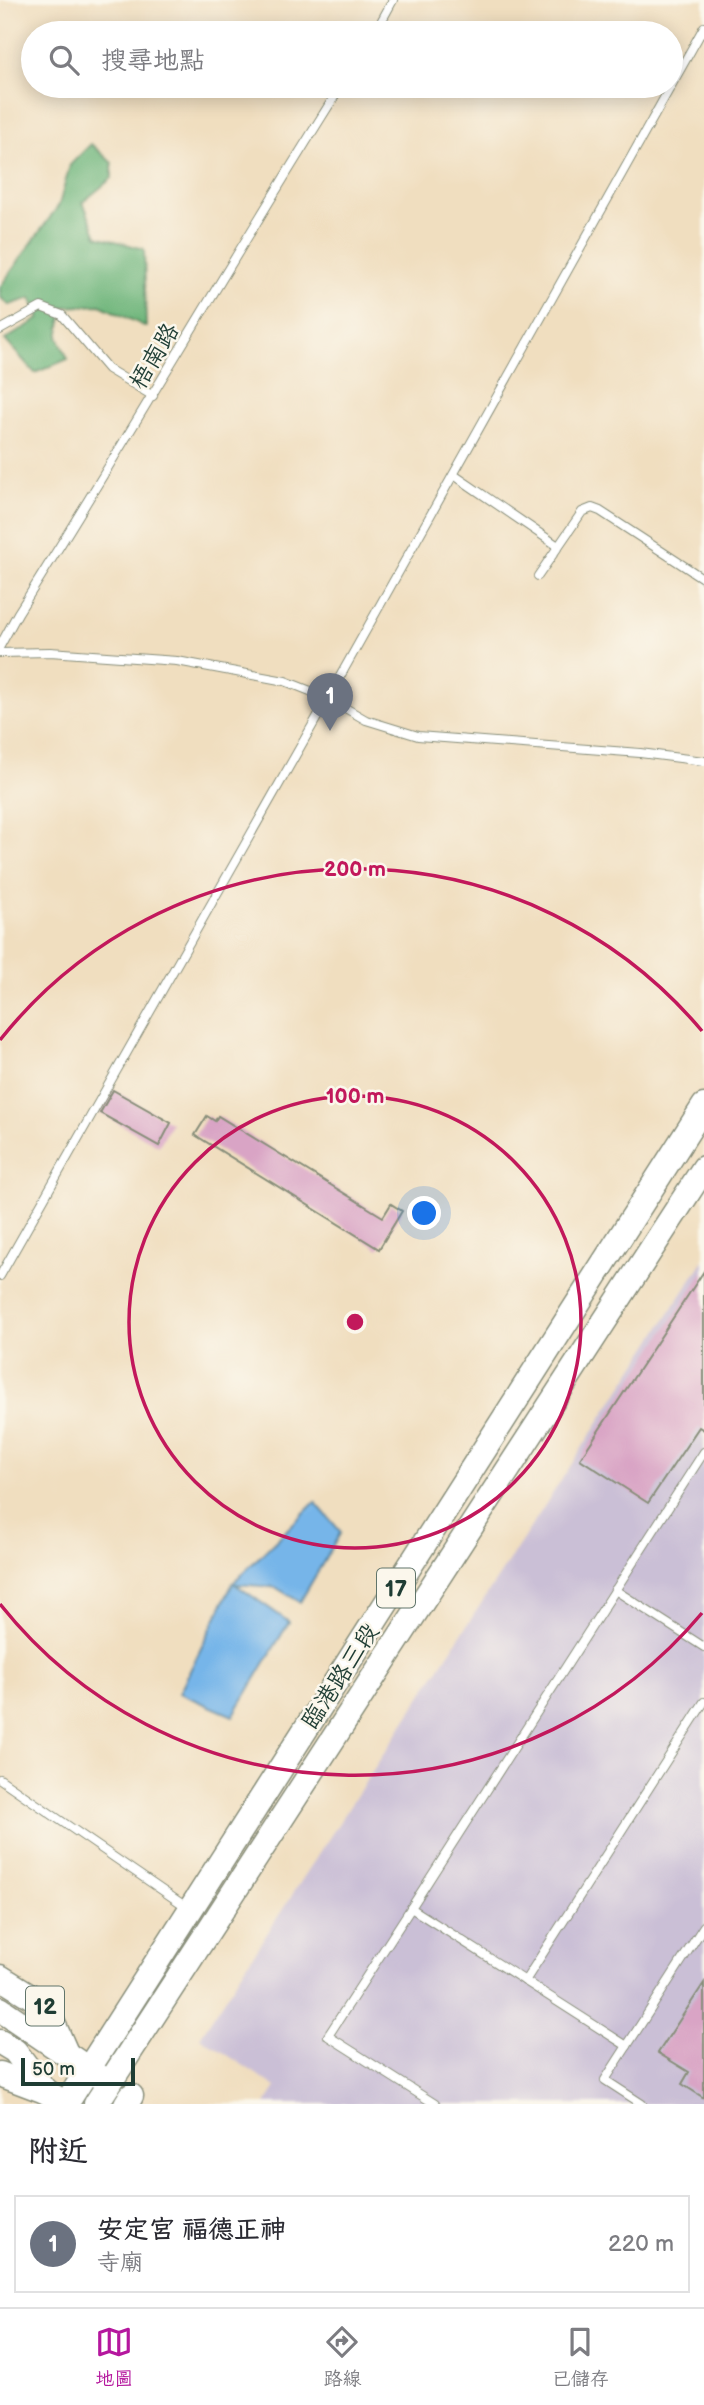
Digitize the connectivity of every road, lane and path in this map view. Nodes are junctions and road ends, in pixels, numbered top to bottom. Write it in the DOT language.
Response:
graph roads {
  1 [pos="393,0"];
  2 [pos="382,21"];
  3 [pos="704,27"];
  4 [pos="683,65"];
  5 [pos="333,98"];
  6 [pos="664,98"];
  7 [pos="0,330"];
  8 [pos="153,396"];
  9 [pos="454,475"];
  10 [pos="558,546"];
  11 [pos="538,576"];
  12 [pos="704,579"];
  13 [pos="0,646"];
  14 [pos="0,653"];
  15 [pos="328,698"];
  16 [pos="704,761"];
  17 [pos="704,1106"];
  18 [pos="704,1168"];
  19 [pos="0,1276"];
  20 [pos="704,1452"];
  21 [pos="615,1590"];
  22 [pos="704,1647"];
  23 [pos="704,1702"];
  24 [pos="0,1779"];
  25 [pos="411,1908"];
  26 [pos="190,1909"];
  27 [pos="704,1926"];
  28 [pos="0,1977"];
  29 [pos="525,1981"];
  30 [pos="0,2009"];
  31 [pos="0,2042"];
  32 [pos="627,2046"];
  33 [pos="67,2055"];
  34 [pos="88,2069"];
  35 [pos="0,2074"];
  36 [pos="110,2083"];
  37 [pos="41,2097"];
  38 [pos="66,2104"];
  39 [pos="96,2104"];
  40 [pos="435,2104"];
  41 [pos="642,2104"];
  1 -- 2 [label="lane"];
  3 -- 4 [label="lane"];
  5 -- 8 [label="lane, 梧南路"];
  6 -- 9 [label="lane"];
  7 -- 8 [label="lane"];
  8 -- 13 [label="lane, 梧南路"];
  9 -- 10 [label="lane"];
  9 -- 15 [label="lane"];
  10 -- 11 [label="lane"];
  10 -- 12 [label="lane"];
  14 -- 15 [label="lane"];
  15 -- 16 [label="lane"];
  15 -- 19 [label="lane"];
  17 -- 26 [label="main road, 臨港路三段 / 17"];
  18 -- 36 [label="main road, 臨港路三段 / 17"];
  20 -- 21 [label="lane"];
  21 -- 22 [label="lane"];
  21 -- 25 [label="lane"];
  23 -- 29 [label="lane"];
  24 -- 26 [label="lane"];
  25 -- 29 [label="lane"];
  25 -- 40 [label="lane"];
  26 -- 34 [label="main road, 臨港路三段 / 17"];
  27 -- 32 [label="lane"];
  28 -- 33 [label="main road, 12"];
  29 -- 32 [label="lane"];
  30 -- 33 [label="main road, 12"];
  31 -- 37 [label="main road, 12"];
  32 -- 41 [label="lane"];
  33 -- 34 [label="main road, 12"];
  33 -- 37 [label="main road"];
  34 -- 36 [label="main road, 12"];
  34 -- 38 [label="main road, 17"];
  35 -- 37 [label="main road, 12"];
  36 -- 39 [label="main road, 17"];
  37 -- 38 [label="main road, 12"];
}
